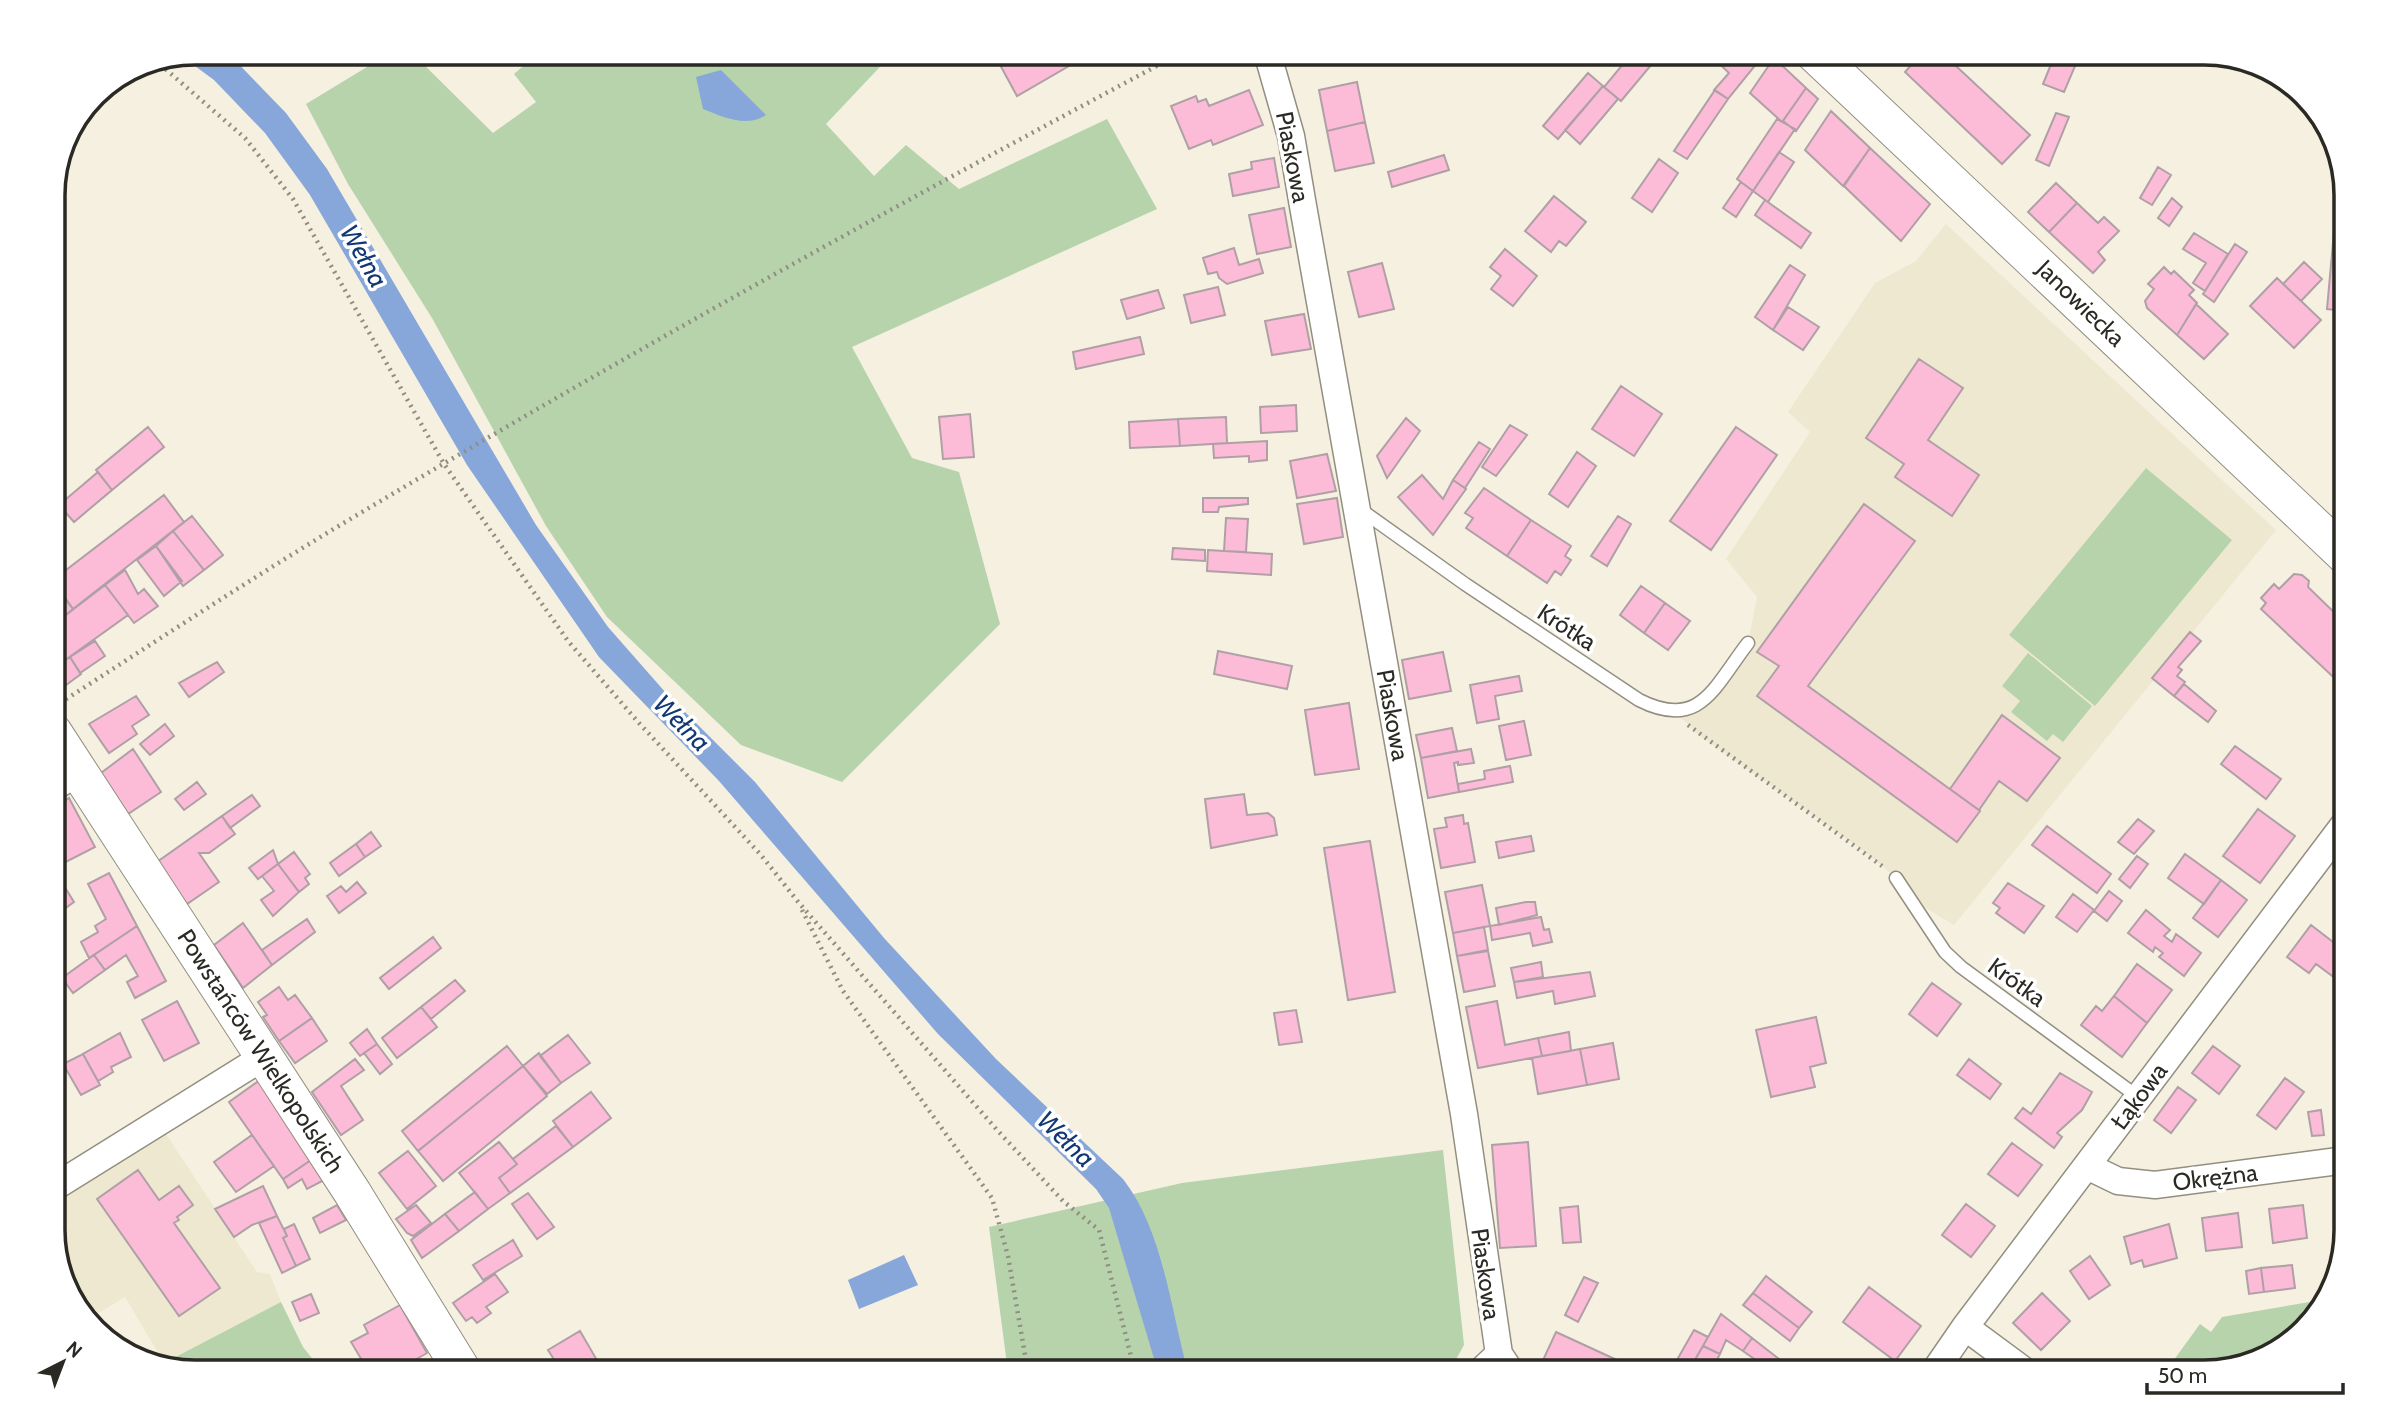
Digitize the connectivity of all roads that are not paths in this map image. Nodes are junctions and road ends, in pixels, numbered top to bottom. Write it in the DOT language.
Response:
graph roads {
  1 [pos="1271,65"];
  2 [pos="1827,65"];
  3 [pos="1356,507"];
  4 [pos="2334,545"];
  5 [pos="1748,643"];
  6 [pos="66,780"];
  7 [pos="2334,838"];
  8 [pos="1896,878"];
  9 [pos="265,1056"];
  10 [pos="2138,1097"];
  11 [pos="2334,1162"];
  12 [pos="2087,1166"];
  13 [pos="65,1181"];
  14 [pos="1965,1328"];
  15 [pos="455,1360"];
  16 [pos="1505,1360"];
  17 [pos="1943,1360"];
  18 [pos="2008,1360"];
  1 -- 3 [label="street, Piaskowa"];
  2 -- 4 [label="street, Janowiecka"];
  3 -- 5 [label="lane, Krótka"];
  3 -- 16 [label="street, Piaskowa"];
  6 -- 9 [label="street, Powstańców Wielkopolskich"];
  7 -- 10 [label="street, Łąkowa"];
  8 -- 10 [label="lane, Krótka"];
  9 -- 13 [label="street"];
  9 -- 15 [label="street, Powstańców Wielkopolskich"];
  10 -- 12 [label="street, Łąkowa"];
  11 -- 12 [label="street, Okrężna"];
  12 -- 14 [label="street, Łąkowa"];
  14 -- 17 [label="street, Łąkowa"];
  14 -- 18 [label="street"];
}
